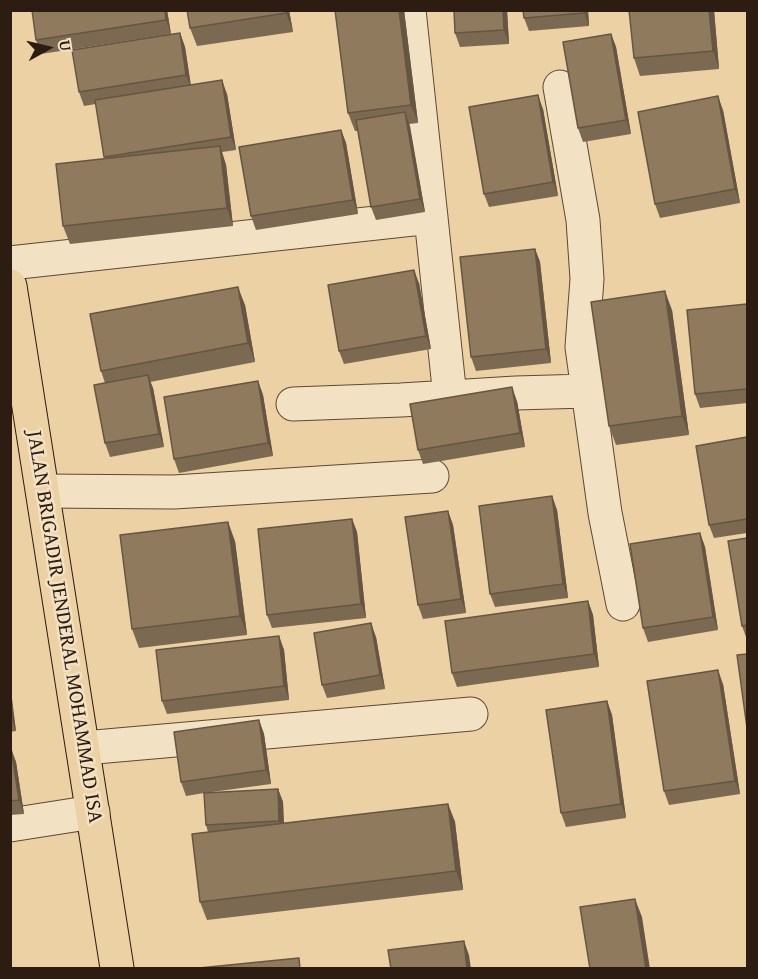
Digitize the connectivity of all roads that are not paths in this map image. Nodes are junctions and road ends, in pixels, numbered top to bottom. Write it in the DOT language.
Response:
graph roads {
  1 [pos="409,10"];
  2 [pos="560,87"];
  3 [pos="431,217"];
  4 [pos="10,262"];
  5 [pos="10,286"];
  6 [pos="16,353"];
  7 [pos="587,391"];
  8 [pos="450,397"];
  9 [pos="293,404"];
  10 [pos="432,476"];
  11 [pos="43,491"];
  12 [pos="623,604"];
  13 [pos="471,714"];
  14 [pos="84,748"];
  15 [pos="93,812"];
  16 [pos="10,825"];
  17 [pos="117,969"];
  1 -- 3 [label="street"];
  2 -- 7 [label="street"];
  3 -- 4 [label="street"];
  3 -- 8 [label="street"];
  5 -- 6 [label="highway, JALAN BRIGADIR JENDERAL MOHAMMAD ISA"];
  6 -- 11 [label="highway, JALAN BRIGADIR JENDERAL MOHAMMAD ISA"];
  7 -- 8 [label="street"];
  7 -- 12 [label="street"];
  8 -- 9 [label="street"];
  10 -- 11 [label="street"];
  11 -- 14 [label="highway, JALAN BRIGADIR JENDERAL MOHAMMAD ISA"];
  13 -- 14 [label="street"];
  14 -- 15 [label="highway, JALAN BRIGADIR JENDERAL MOHAMMAD ISA"];
  15 -- 16 [label="street"];
  15 -- 17 [label="highway, JALAN BRIGADIR JENDERAL MOHAMMAD ISA"];
}
